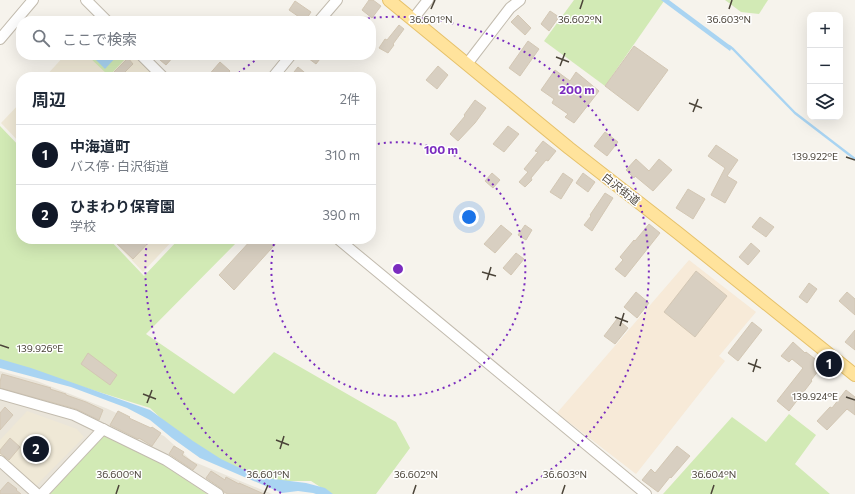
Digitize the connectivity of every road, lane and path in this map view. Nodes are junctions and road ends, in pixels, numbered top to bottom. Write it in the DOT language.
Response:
graph roads {
  1 [pos="33,0"];
  2 [pos="86,0"];
  3 [pos="337,0"];
  4 [pos="389,0"];
  5 [pos="428,0"];
  6 [pos="520,0"];
  7 [pos="19,16"];
  8 [pos="102,16"];
  9 [pos="324,16"];
  10 [pos="413,19"];
  11 [pos="16,20"];
  12 [pos="0,39"];
  13 [pos="146,60"];
  14 [pos="287,60"];
  15 [pos="467,64"];
  16 [pos="158,72"];
  17 [pos="277,72"];
  18 [pos="344,244"];
  19 [pos="855,374"];
  20 [pos="0,394"];
  21 [pos="103,429"];
  22 [pos="0,461"];
  23 [pos="37,494"];
  24 [pos="42,494"];
  25 [pos="218,494"];
  26 [pos="646,494"];
  1 -- 7 [label="street"];
  2 -- 8 [label="street"];
  3 -- 9 [label="street"];
  4 -- 10 [label="main road, 白沢街道"];
  5 -- 10 [label="street"];
  6 -- 15 [label="street"];
  10 -- 15 [label="main road, 白沢街道"];
  11 -- 12 [label="street"];
  13 -- 16 [label="street"];
  14 -- 17 [label="street"];
  15 -- 19 [label="main road, 白沢街道"];
  18 -- 26 [label="street"];
  20 -- 21 [label="street"];
  21 -- 24 [label="street"];
  21 -- 25 [label="street"];
  22 -- 23 [label="street"];
}
